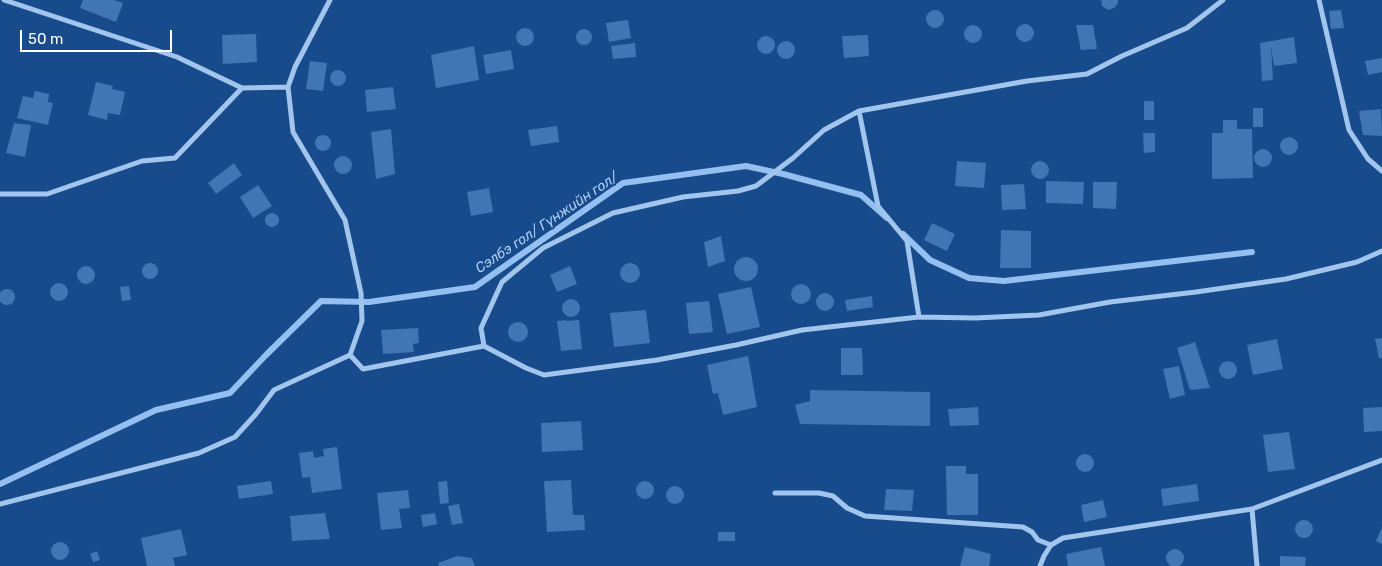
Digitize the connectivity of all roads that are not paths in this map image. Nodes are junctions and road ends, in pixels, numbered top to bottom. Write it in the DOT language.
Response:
graph roads {
  1 [pos="4,0"];
  2 [pos="330,0"];
  3 [pos="1223,0"];
  4 [pos="1319,0"];
  5 [pos="288,87"];
  6 [pos="242,88"];
  7 [pos="859,111"];
  8 [pos="1382,171"];
  9 [pos="0,194"];
  10 [pos="1382,251"];
  11 [pos="919,316"];
  12 [pos="484,346"];
  13 [pos="350,355"];
  14 [pos="1382,460"];
  15 [pos="775,493"];
  16 [pos="0,504"];
  17 [pos="1252,509"];
  18 [pos="1052,545"];
  19 [pos="1040,566"];
  20 [pos="1257,566"];
  1 -- 6 [label="street"];
  2 -- 5 [label="street"];
  3 -- 7 [label="street"];
  4 -- 8 [label="street"];
  5 -- 6 [label="street"];
  5 -- 13 [label="street"];
  6 -- 9 [label="street"];
  7 -- 11 [label="street"];
  7 -- 12 [label="street"];
  10 -- 11 [label="street"];
  11 -- 12 [label="street"];
  12 -- 13 [label="street"];
  13 -- 16 [label="street"];
  14 -- 17 [label="street"];
  15 -- 18 [label="street"];
  17 -- 18 [label="street"];
  17 -- 20 [label="street"];
  18 -- 19 [label="street"];
}
